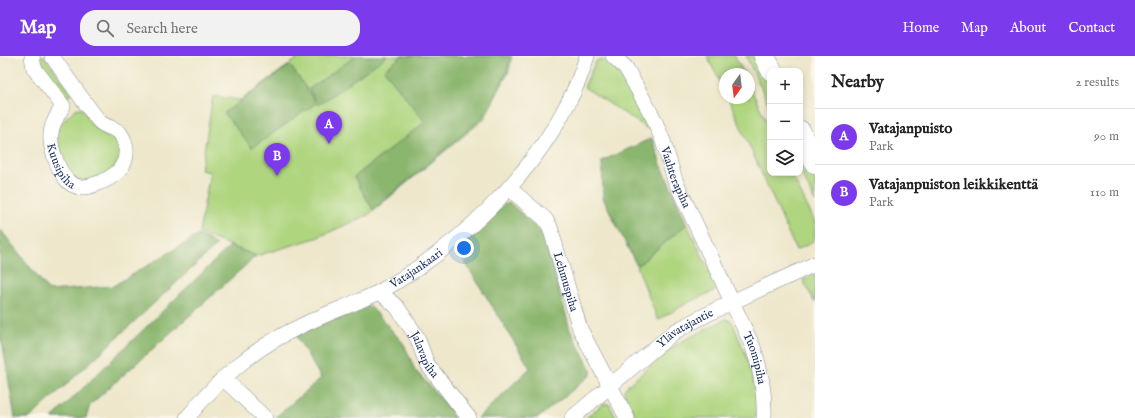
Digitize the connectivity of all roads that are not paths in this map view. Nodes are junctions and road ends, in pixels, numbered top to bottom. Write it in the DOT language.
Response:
graph roads {
  1 [pos="32,56"];
  2 [pos="52,56"];
  3 [pos="587,56"];
  4 [pos="613,56"];
  5 [pos="764,56"];
  6 [pos="770,68"];
  7 [pos="80,96"];
  8 [pos="63,106"];
  9 [pos="803,137"];
  10 [pos="815,163"];
  11 [pos="509,188"];
  12 [pos="815,264"];
  13 [pos="380,292"];
  14 [pos="733,302"];
  15 [pos="222,378"];
  16 [pos="610,385"];
  17 [pos="186,418"];
  18 [pos="265,418"];
  19 [pos="469,418"];
  20 [pos="572,418"];
  21 [pos="627,418"];
  22 [pos="764,418"];
  1 -- 8 [label="street"];
  2 -- 7 [label="street, Kuusipiha"];
  3 -- 11 [label="street, Vatajankaari"];
  4 -- 14 [label="street, Vaahterapiha"];
  5 -- 6 [label="street"];
  7 -- 8 [label="street"];
  7 -- 8 [label="street, Kuusipiha"];
  9 -- 10 [label="street"];
  11 -- 13 [label="street, Vatajankaari"];
  11 -- 16 [label="street, Lehmuspiha"];
  12 -- 14 [label="street, Ylävatajantie"];
  13 -- 15 [label="street, Vatajankaari"];
  13 -- 19 [label="street, Jalavapiha"];
  14 -- 16 [label="street, Ylävatajantie"];
  14 -- 22 [label="street, Tuomipiha"];
  15 -- 17 [label="street, Vatajankaari"];
  15 -- 18 [label="street"];
  16 -- 20 [label="street, Ylävatajantie"];
  16 -- 21 [label="street"];
}
